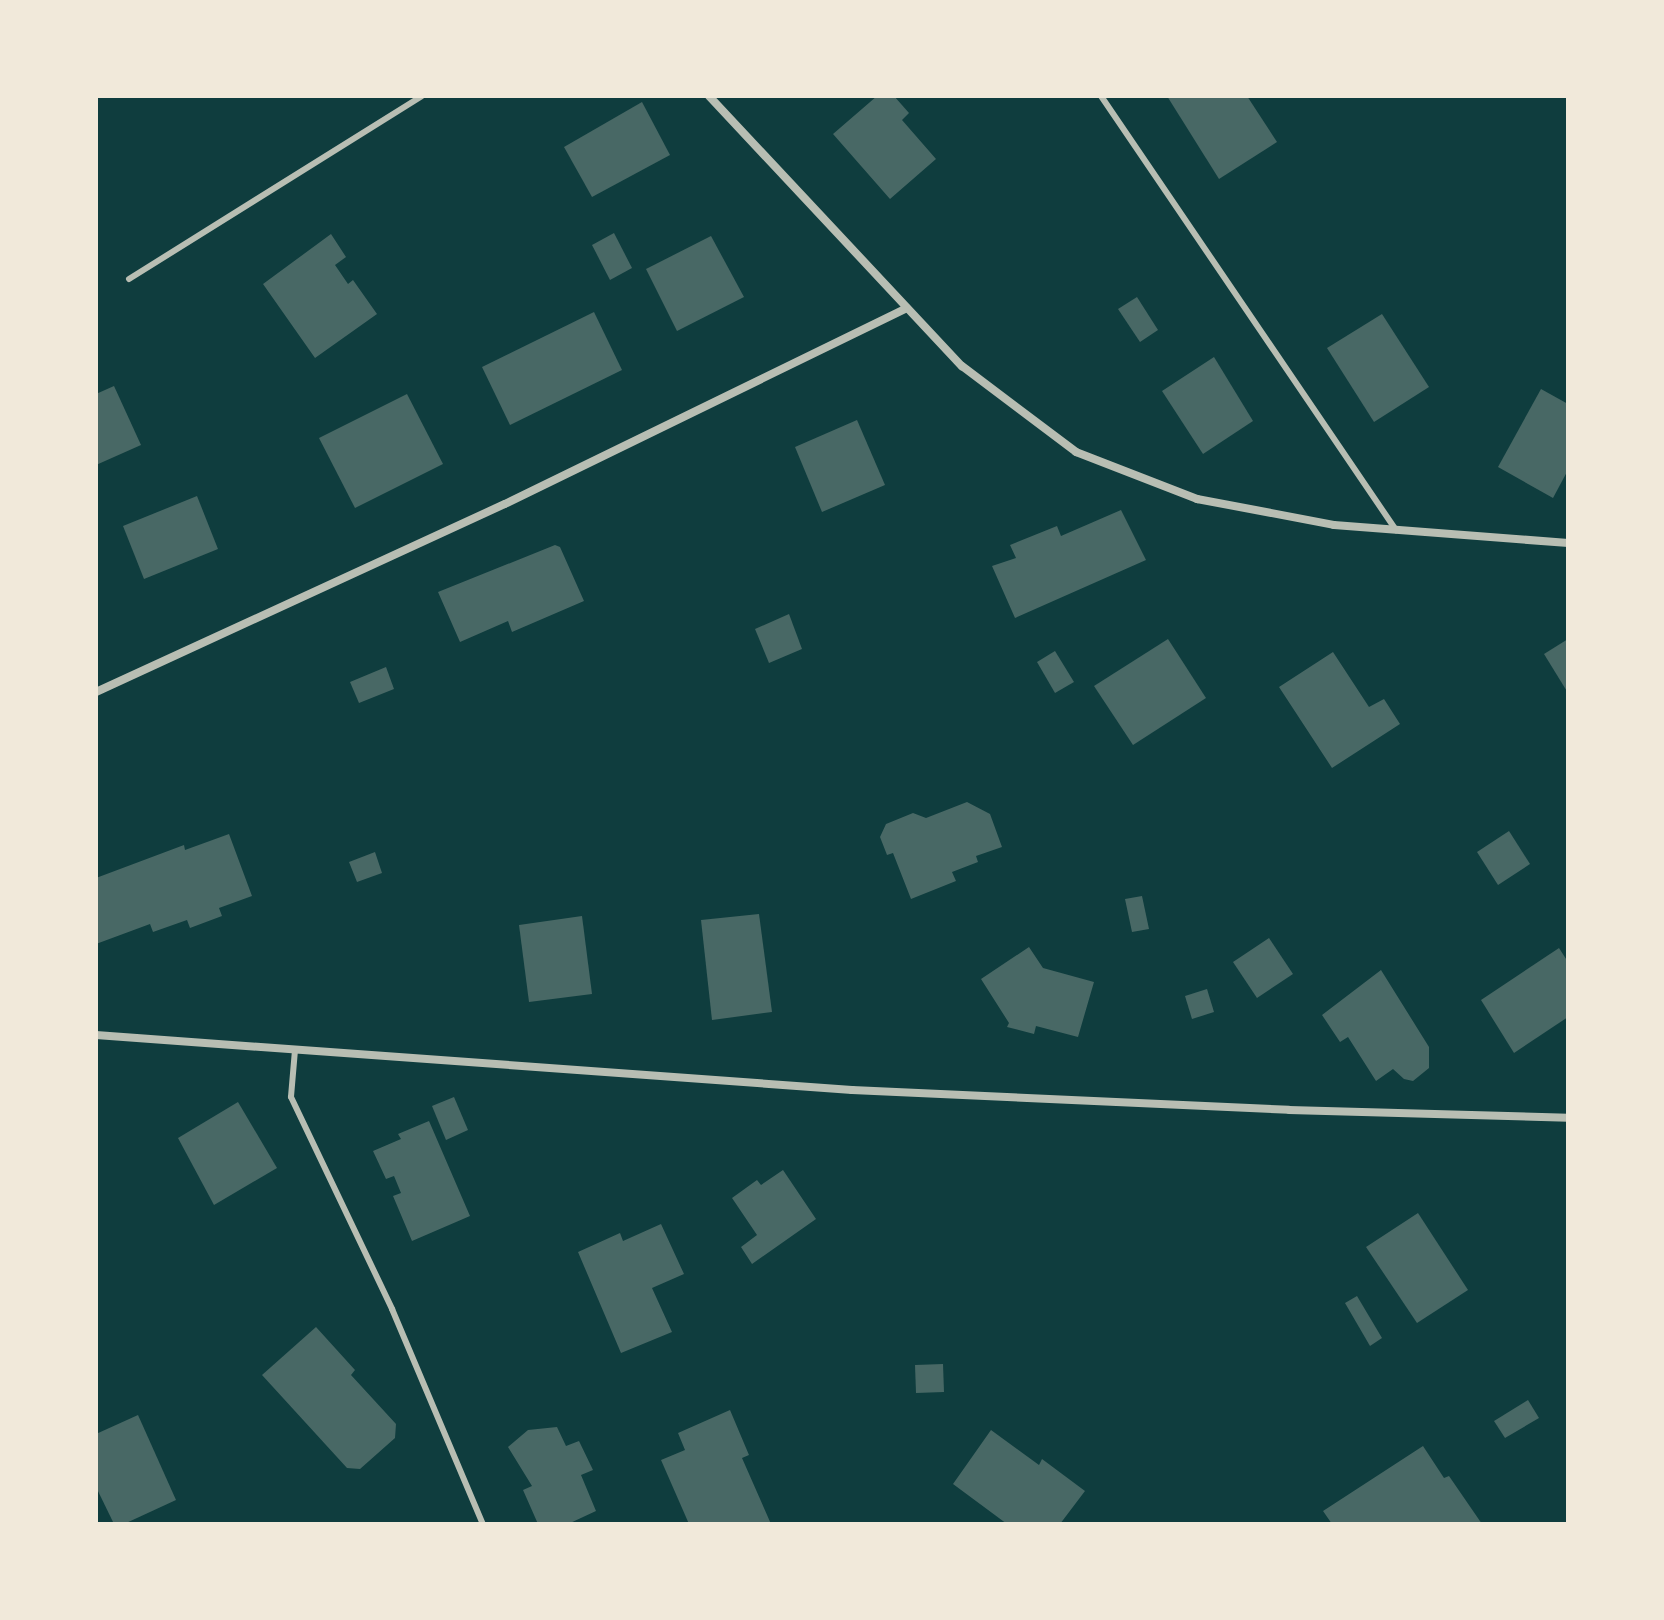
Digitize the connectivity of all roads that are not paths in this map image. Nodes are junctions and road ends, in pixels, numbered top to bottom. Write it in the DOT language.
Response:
graph roads {
  1 [pos="422,96"];
  2 [pos="709,96"];
  3 [pos="1101,96"];
  4 [pos="129,279"];
  5 [pos="907,308"];
  6 [pos="1396,530"];
  7 [pos="1568,543"];
  8 [pos="96,692"];
  9 [pos="96,1035"];
  10 [pos="295,1050"];
  11 [pos="1568,1118"];
  12 [pos="483,1524"];
  1 -- 4 [label="lane"];
  2 -- 5 [label="street"];
  3 -- 6 [label="lane"];
  5 -- 6 [label="street"];
  5 -- 8 [label="street"];
  6 -- 7 [label="street"];
  9 -- 10 [label="street"];
  10 -- 11 [label="street"];
  10 -- 12 [label="lane"];
}
